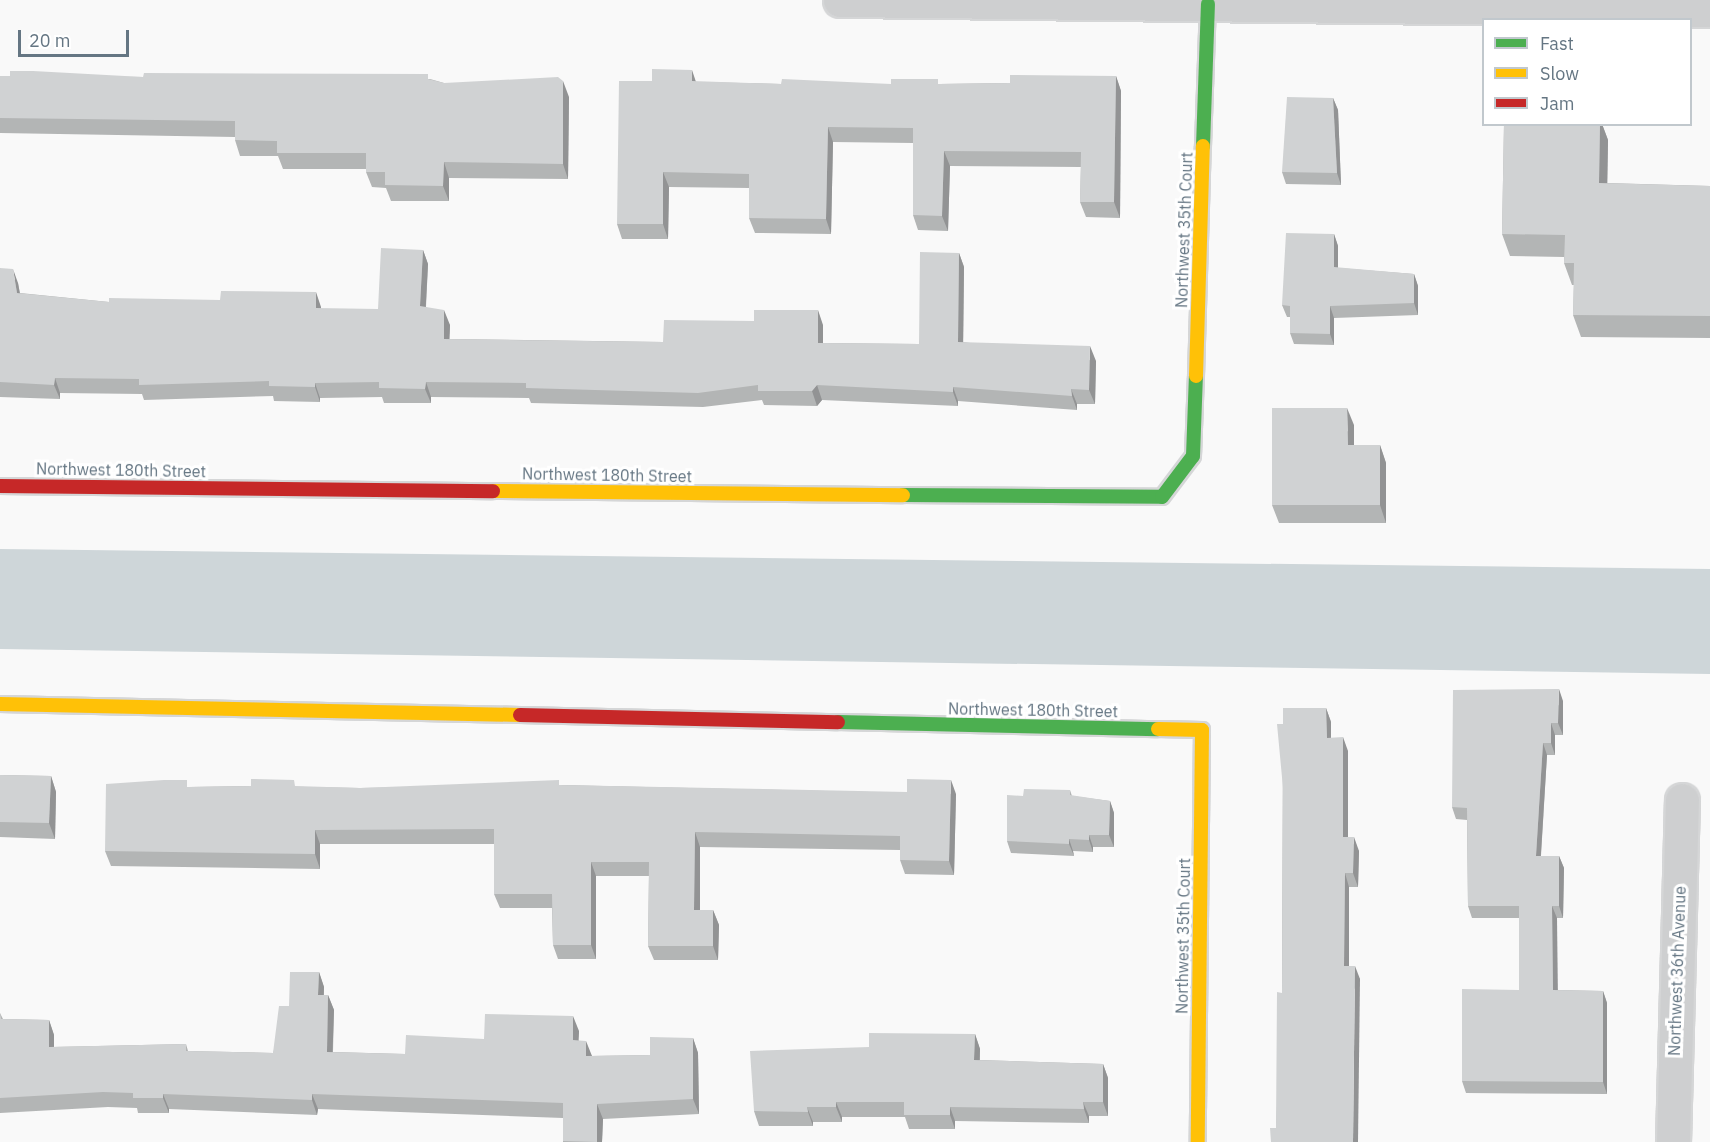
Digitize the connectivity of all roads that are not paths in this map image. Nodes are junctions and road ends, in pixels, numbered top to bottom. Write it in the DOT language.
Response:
graph roads {
  1 [pos="840,0"];
  2 [pos="980,1"];
  3 [pos="1208,4"];
  4 [pos="1710,9"];
  5 [pos="1193,456"];
  6 [pos="0,486"];
  7 [pos="0,704"];
  8 [pos="1202,730"];
  9 [pos="1682,800"];
  10 [pos="1198,1142"];
  11 [pos="1673,1142"];
  1 -- 2 [label="street"];
  2 -- 3 [label="street"];
  3 -- 4 [label="street"];
  3 -- 5 [label="street, Northwest 35th Court"];
  5 -- 6 [label="street, Northwest 180th Street"];
  7 -- 8 [label="street, Northwest 180th Street"];
  8 -- 10 [label="street, Northwest 35th Court"];
  9 -- 11 [label="street, Northwest 36th Avenue"];
}
